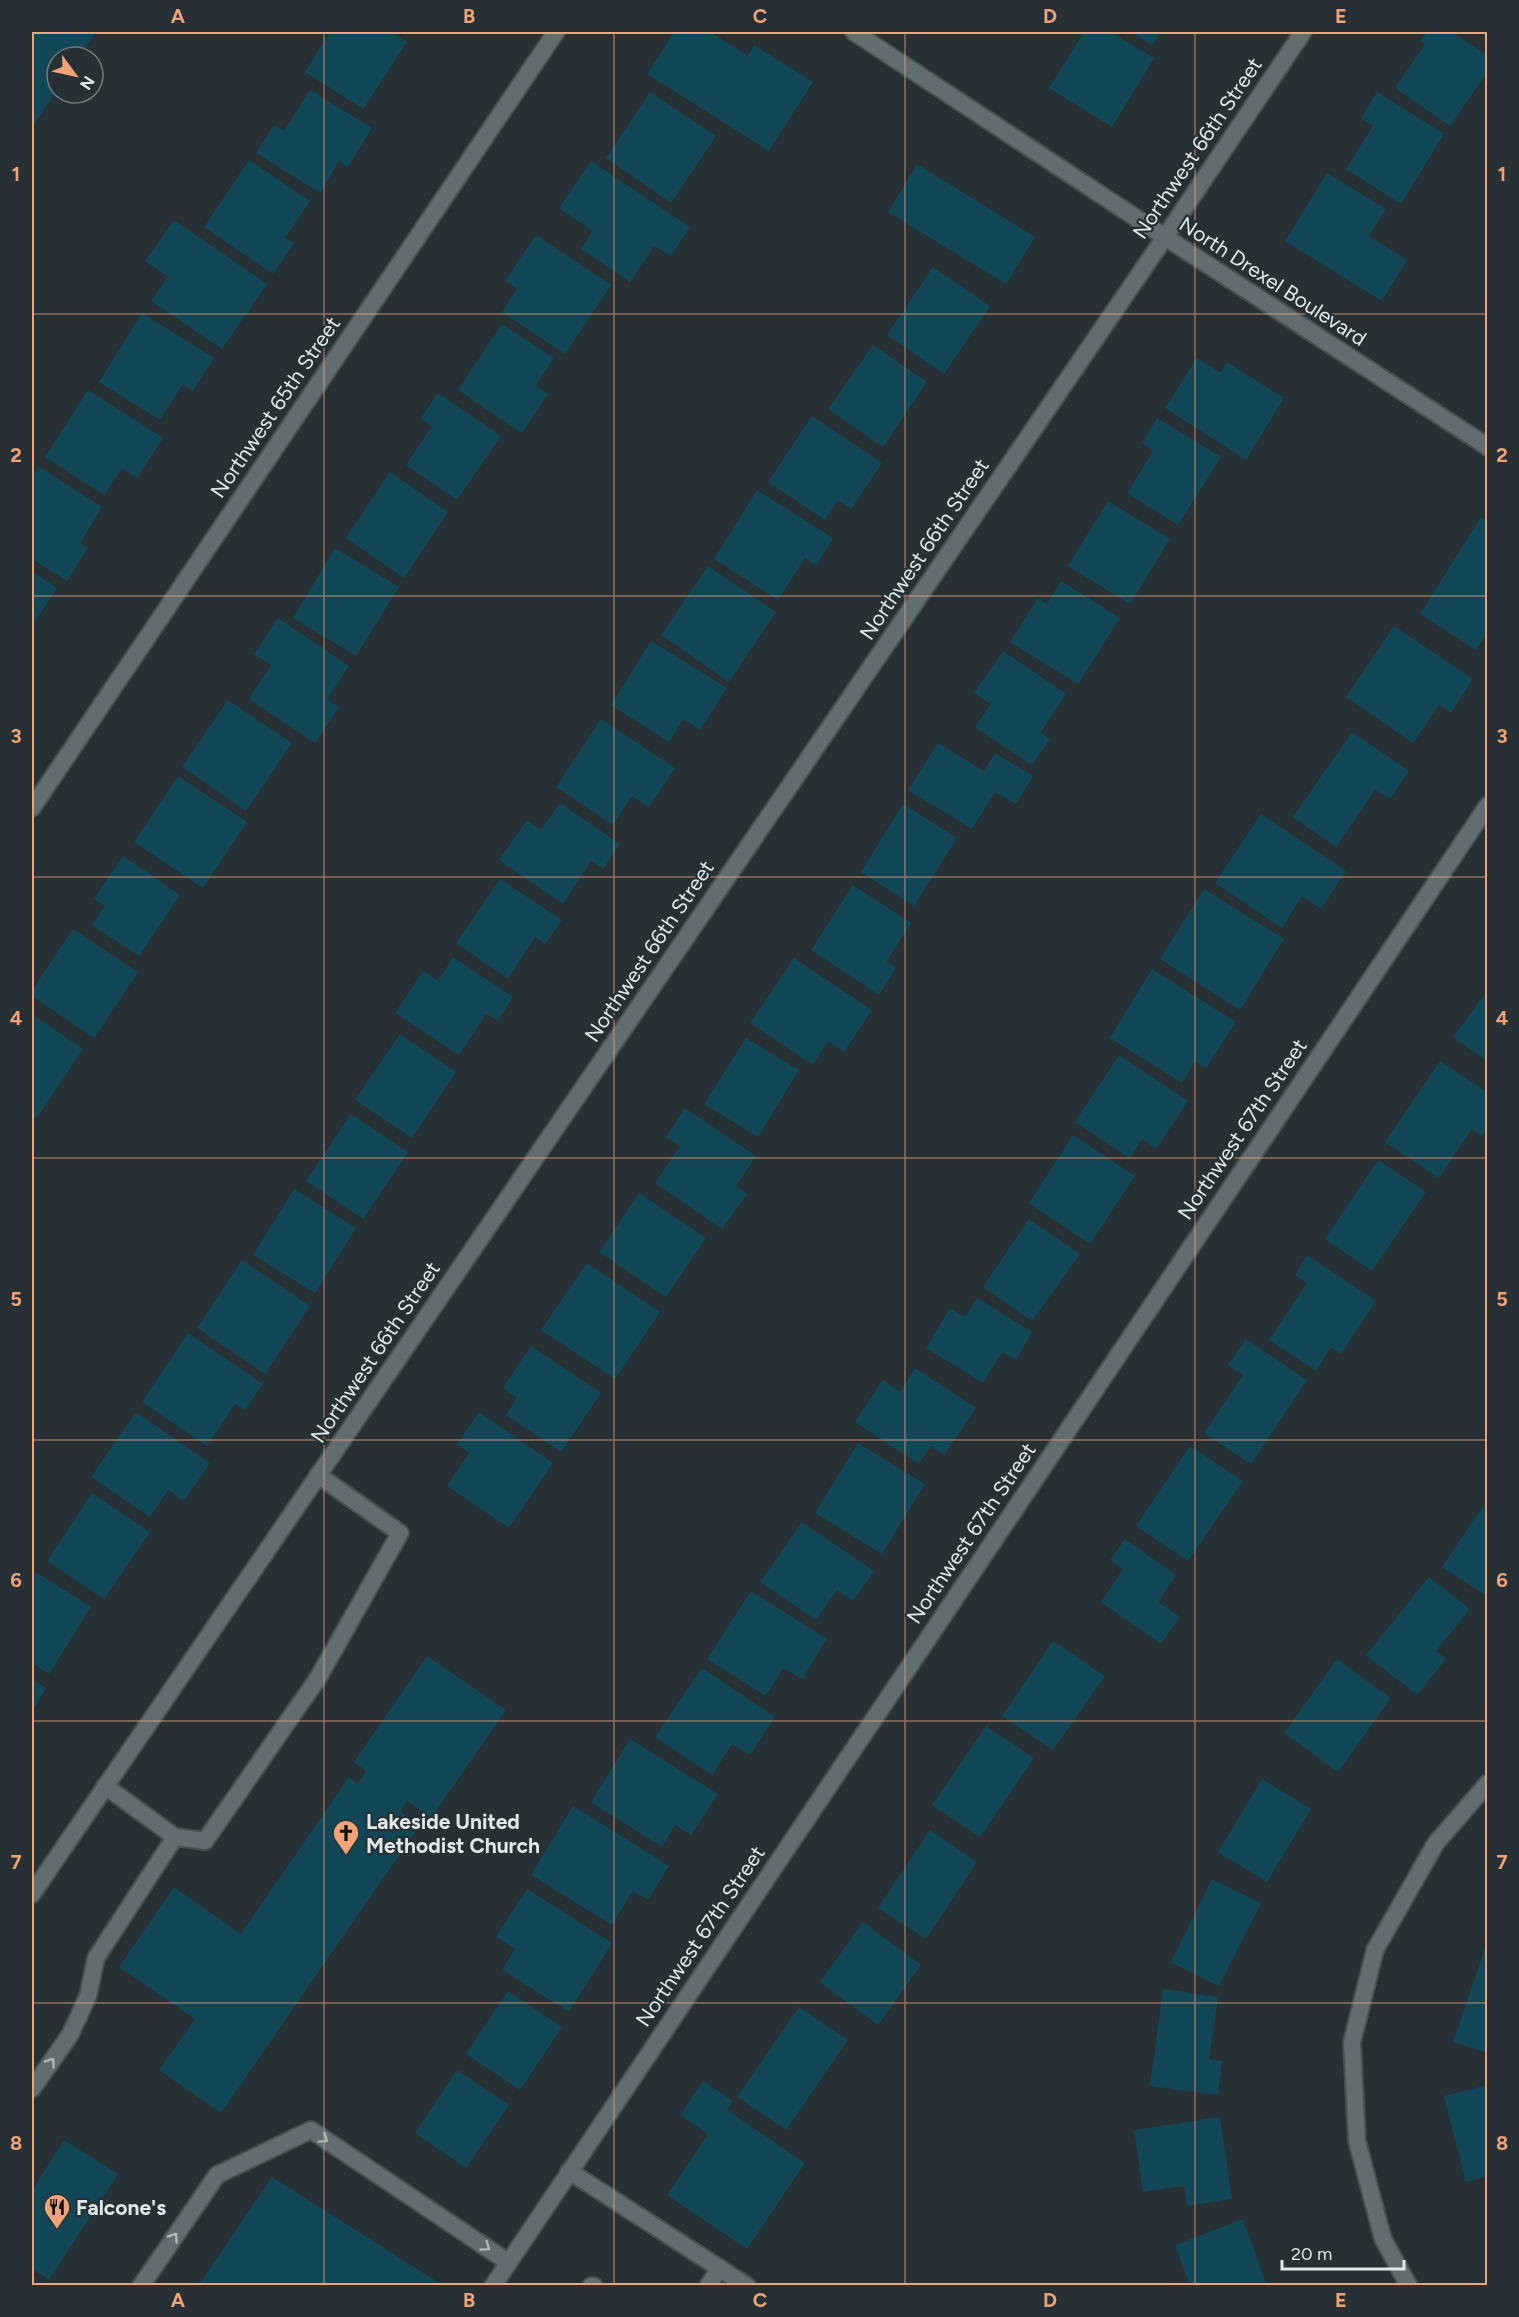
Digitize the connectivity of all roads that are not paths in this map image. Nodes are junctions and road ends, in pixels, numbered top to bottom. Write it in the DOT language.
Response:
graph roads {
  1 [pos="556,32"];
  2 [pos="854,32"];
  3 [pos="1303,32"];
  4 [pos="1165,237"];
  5 [pos="1488,447"];
  6 [pos="1488,805"];
  7 [pos="32,808"];
  8 [pos="318,1475"];
  9 [pos="1488,1783"];
  10 [pos="105,1786"];
  11 [pos="175,1837"];
  12 [pos="32,1894"];
  13 [pos="32,2089"];
  14 [pos="569,2171"];
  15 [pos="508,2262"];
  16 [pos="720,2268"];
  17 [pos="141,2286"];
  18 [pos="493,2286"];
  19 [pos="708,2286"];
  20 [pos="747,2286"];
  21 [pos="1409,2286"];
  1 -- 7 [label="street, Northwest 65th Street"];
  2 -- 4 [label="street, North Drexel Boulevard"];
  3 -- 4 [label="street, Northwest 66th Street"];
  4 -- 5 [label="street, North Drexel Boulevard"];
  4 -- 8 [label="street, Northwest 66th Street"];
  6 -- 14 [label="street, Northwest 67th Street"];
  8 -- 10 [label="street, Northwest 66th Street"];
  8 -- 11 [label="street"];
  9 -- 21 [label="street"];
  10 -- 11 [label="street"];
  10 -- 12 [label="street, Northwest 66th Street"];
  13 -- 11 [label="street, one-way"];
  14 -- 15 [label="street, Northwest 67th Street"];
  14 -- 16 [label="street"];
  17 -- 15 [label="street, one-way"];
  15 -- 18 [label="street, Northwest 67th Street"];
  16 -- 19 [label="street"];
  16 -- 20 [label="street"];
}
